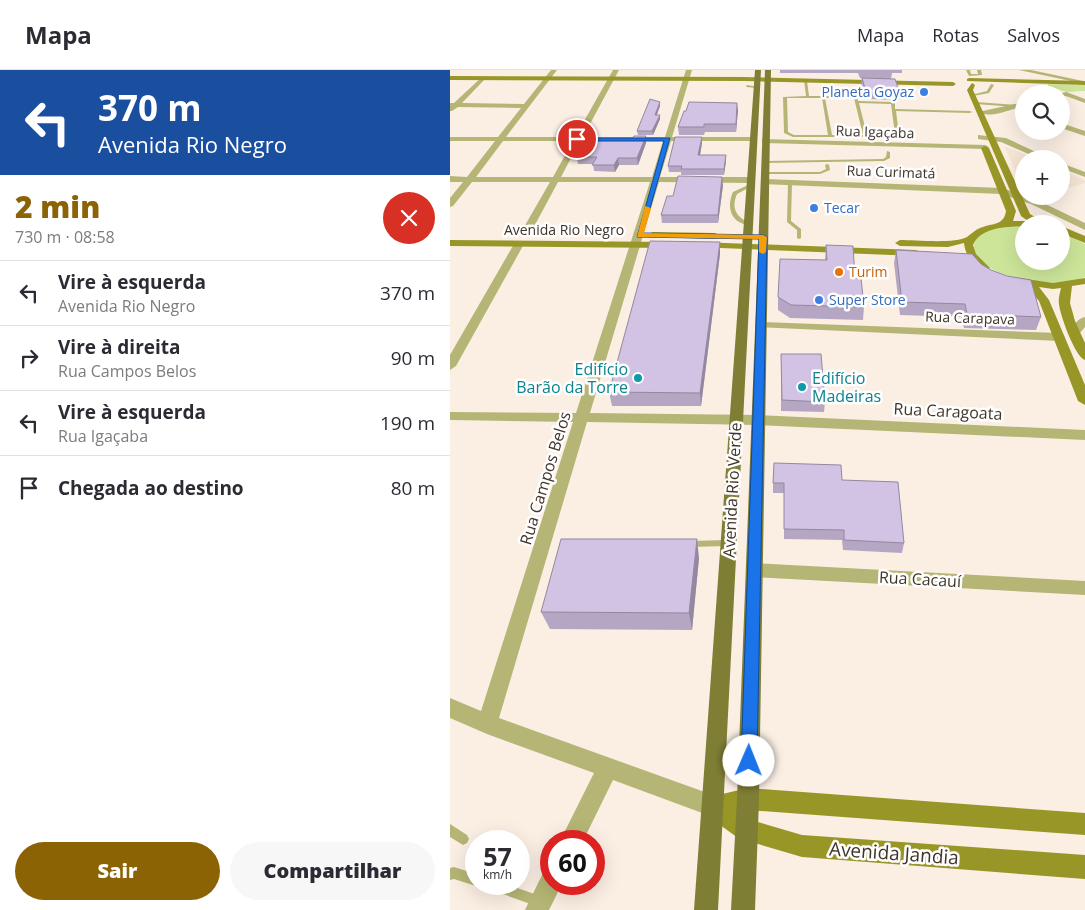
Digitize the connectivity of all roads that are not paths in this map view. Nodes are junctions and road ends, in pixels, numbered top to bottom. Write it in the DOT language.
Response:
graph roads {
  1 [pos="979,70"];
  2 [pos="1022,70"];
  3 [pos="1062,70"];
  4 [pos="487,74"];
  5 [pos="550,74"];
  6 [pos="613,74"];
  7 [pos="688,75"];
  8 [pos="768,75"];
  9 [pos="450,76"];
  10 [pos="1052,76"];
  11 [pos="757,78"];
  12 [pos="824,78"];
  13 [pos="981,78"];
  14 [pos="962,80"];
  15 [pos="805,81"];
  16 [pos="1084,82"];
  17 [pos="992,85"];
  18 [pos="1015,85"];
  19 [pos="1044,85"];
  20 [pos="747,86"];
  21 [pos="822,88"];
  22 [pos="854,91"];
  23 [pos="1085,92"];
  24 [pos="1070,93"];
  25 [pos="1070,96"];
  26 [pos="808,97"];
  27 [pos="824,97"];
  28 [pos="856,97"];
  29 [pos="975,99"];
  30 [pos="1085,101"];
  31 [pos="857,102"];
  32 [pos="453,105"];
  33 [pos="526,106"];
  34 [pos="1015,106"];
  35 [pos="1015,106"];
  36 [pos="894,110"];
  37 [pos="450,111"];
  38 [pos="970,112"];
  39 [pos="981,112"];
  40 [pos="973,120"];
  41 [pos="977,128"];
  42 [pos="1070,129"];
  43 [pos="1085,134"];
  44 [pos="830,135"];
  45 [pos="865,136"];
  46 [pos="981,137"];
  47 [pos="992,137"];
  48 [pos="450,139"];
  49 [pos="500,139"];
  50 [pos="577,139"];
  51 [pos="753,139"];
  52 [pos="668,140"];
  53 [pos="765,141"];
  54 [pos="900,145"];
  55 [pos="985,147"];
  56 [pos="1026,150"];
  57 [pos="870,151"];
  58 [pos="854,152"];
  59 [pos="888,152"];
  60 [pos="854,160"];
  61 [pos="872,160"];
  62 [pos="765,162"];
  63 [pos="828,165"];
  64 [pos="1085,166"];
  65 [pos="1070,169"];
  66 [pos="1073,170"];
  67 [pos="1085,175"];
  68 [pos="765,177"];
  69 [pos="450,179"];
  70 [pos="469,179"];
  71 [pos="555,179"];
  72 [pos="656,180"];
  73 [pos="750,183"];
  74 [pos="790,183"];
  75 [pos="1002,191"];
  76 [pos="1015,192"];
  77 [pos="1015,194"];
  78 [pos="450,204"];
  79 [pos="1039,205"];
  80 [pos="1006,223"];
  81 [pos="1015,223"];
  82 [pos="748,224"];
  83 [pos="1085,227"];
  84 [pos="1070,228"];
  85 [pos="1070,233"];
  86 [pos="450,234"];
  87 [pos="799,238"];
  88 [pos="522,239"];
  89 [pos="970,239"];
  90 [pos="638,240"];
  91 [pos="1085,240"];
  92 [pos="746,241"];
  93 [pos="763,242"];
  94 [pos="450,243"];
  95 [pos="950,255"];
  96 [pos="963,257"];
  97 [pos="976,261"];
  98 [pos="1022,283"];
  99 [pos="1078,284"];
  100 [pos="1085,320"];
  101 [pos="761,325"];
  102 [pos="1075,332"];
  103 [pos="1059,337"];
  104 [pos="1085,356"];
  105 [pos="450,366"];
  106 [pos="1085,401"];
  107 [pos="450,416"];
  108 [pos="582,418"];
  109 [pos="736,419"];
  110 [pos="758,420"];
  111 [pos="1085,435"];
  112 [pos="729,543"];
  113 [pos="675,544"];
  114 [pos="754,570"];
  115 [pos="1085,588"];
  116 [pos="450,708"];
  117 [pos="487,724"];
  118 [pos="608,767"];
  119 [pos="748,799"];
  120 [pos="713,806"];
  121 [pos="1085,824"];
  122 [pos="450,830"];
  123 [pos="576,830"];
  124 [pos="746,830"];
  125 [pos="463,839"];
  126 [pos="1085,867"];
  127 [pos="450,874"];
  128 [pos="465,876"];
  129 [pos="530,895"];
  130 [pos="543,898"];
  131 [pos="706,910"];
  132 [pos="743,910"];
  1 -- 13 [label="lane"];
  2 -- 10 [label="street"];
  3 -- 10 [label="street"];
  4 -- 5 [label="street"];
  4 -- 9 [label="street"];
  4 -- 32 [label="street"];
  5 -- 6 [label="street"];
  5 -- 33 [label="street"];
  6 -- 7 [label="street"];
  6 -- 50 [label="street"];
  7 -- 11 [label="street"];
  7 -- 11 [label="street"];
  7 -- 52 [label="street, Rua Campos Belos"];
  8 -- 11 [label="street"];
  8 -- 12 [label="street"];
  8 -- 15 [label="street"];
  8 -- 53 [label="main road, Avenida Rio Verde"];
  10 -- 16 [label="street"];
  11 -- 20 [label="lane"];
  11 -- 51 [label="main road, Avenida Rio Verde"];
  12 -- 14 [label="street"];
  12 -- 15 [label="street"];
  13 -- 14 [label="street"];
  13 -- 19 [label="street"];
  14 -- 15 [label="street"];
  14 -- 17 [label="street"];
  14 -- 29 [label="street"];
  14 -- 38 [label="street"];
  15 -- 26 [label="lane"];
  16 -- 19 [label="street"];
  17 -- 18 [label="street"];
  17 -- 29 [label="lane"];
  21 -- 27 [label="lane"];
  22 -- 28 [label="lane"];
  23 -- 24 [label="street"];
  25 -- 30 [label="street"];
  26 -- 27 [label="lane"];
  26 -- 44 [label="lane"];
  27 -- 28 [label="lane"];
  27 -- 44 [label="lane"];
  28 -- 31 [label="lane"];
  29 -- 34 [label="lane"];
  29 -- 39 [label="street"];
  31 -- 36 [label="lane"];
  31 -- 45 [label="lane"];
  32 -- 33 [label="street"];
  32 -- 37 [label="street"];
  33 -- 49 [label="street"];
  35 -- 39 [label="street"];
  36 -- 38 [label="lane"];
  36 -- 45 [label="lane"];
  38 -- 40 [label="street"];
  39 -- 47 [label="street"];
  41 -- 46 [label="street"];
  42 -- 43 [label="street"];
  44 -- 45 [label="lane"];
  44 -- 54 [label="lane"];
  46 -- 47 [label="street"];
  46 -- 55 [label="street"];
  47 -- 56 [label="street"];
  47 -- 76 [label="street"];
  48 -- 49 [label="street"];
  49 -- 50 [label="street"];
  49 -- 70 [label="street"];
  50 -- 52 [label="street"];
  50 -- 71 [label="street"];
  51 -- 52 [label="street"];
  51 -- 73 [label="main road, Avenida Rio Verde"];
  52 -- 72 [label="street, Rua Campos Belos"];
  53 -- 54 [label="street, Rua Igaçaba"];
  53 -- 62 [label="main road, Avenida Rio Verde"];
  54 -- 55 [label="street, Rua Igaçaba"];
  55 -- 75 [label="street"];
  57 -- 61 [label="lane"];
  58 -- 60 [label="lane"];
  59 -- 61 [label="lane"];
  60 -- 61 [label="lane"];
  60 -- 62 [label="lane"];
  62 -- 68 [label="main road, Avenida Rio Verde"];
  63 -- 68 [label="lane"];
  64 -- 66 [label="street"];
  65 -- 66 [label="street"];
  66 -- 67 [label="street"];
  68 -- 74 [label="street, Rua Curimatá"];
  68 -- 93 [label="main road, Avenida Rio Verde"];
  69 -- 70 [label="street"];
  70 -- 71 [label="street"];
  70 -- 78 [label="street"];
  71 -- 72 [label="street"];
  71 -- 88 [label="street"];
  72 -- 73 [label="street"];
  72 -- 90 [label="street, Rua Campos Belos"];
  73 -- 82 [label="main road, Avenida Rio Verde"];
  73 -- 82 [label="lane"];
  74 -- 75 [label="street, Rua Curimatá"];
  74 -- 87 [label="lane"];
  75 -- 77 [label="street, Rua Curimatá"];
  75 -- 80 [label="street"];
  79 -- 83 [label="street, Rua Curimatá"];
  80 -- 81 [label="street"];
  80 -- 89 [label="street"];
  82 -- 92 [label="main road, Avenida Rio Verde"];
  83 -- 84 [label="street"];
  85 -- 91 [label="street"];
  86 -- 88 [label="street, Avenida Rio Negro"];
  87 -- 89 [label="street, Avenida Rio Negro"];
  87 -- 93 [label="street, Avenida Rio Negro"];
  88 -- 90 [label="street, Avenida Rio Negro"];
  88 -- 94 [label="street, Avenida Rio Negro"];
  88 -- 105 [label="street"];
  89 -- 97 [label="street"];
  90 -- 92 [label="street, Avenida Rio Negro"];
  90 -- 108 [label="street, Rua Campos Belos"];
  92 -- 93 [label="street, Avenida Rio Negro"];
  92 -- 109 [label="main road, Avenida Rio Verde"];
  93 -- 95 [label="street, Avenida Rio Negro"];
  93 -- 101 [label="main road, Avenida Rio Verde"];
  96 -- 97 [label="street"];
  97 -- 98 [label="street"];
  98 -- 99 [label="street"];
  98 -- 103 [label="street"];
  99 -- 102 [label="street"];
  100 -- 102 [label="street"];
  101 -- 103 [label="street, Rua Carapava"];
  101 -- 110 [label="main road, Avenida Rio Verde"];
  102 -- 104 [label="street"];
  103 -- 106 [label="street"];
  107 -- 108 [label="street, Rua Caragoata"];
  108 -- 109 [label="street, Rua Caragoata"];
  108 -- 117 [label="street, Rua Campos Belos"];
  109 -- 110 [label="street, Rua Caragoata"];
  109 -- 112 [label="main road, Avenida Rio Verde"];
  110 -- 111 [label="street, Rua Caragoata"];
  110 -- 114 [label="main road, Avenida Rio Verde"];
  112 -- 113 [label="lane"];
  112 -- 120 [label="main road, Avenida Rio Verde"];
  114 -- 115 [label="street, Rua Cacauí"];
  114 -- 119 [label="main road, Avenida Rio Verde"];
  116 -- 117 [label="street, Avenida Jandia"];
  117 -- 118 [label="street, Avenida Jandia"];
  118 -- 120 [label="street, Avenida Jandia"];
  118 -- 123 [label="street"];
  119 -- 120 [label="street"];
  119 -- 121 [label="street"];
  119 -- 124 [label="main road, Avenida Rio Verde"];
  120 -- 124 [label="street, Avenida Jandia"];
  120 -- 131 [label="main road, Avenida Rio Verde"];
  122 -- 125 [label="lane"];
  124 -- 126 [label="street, Avenida Jandia"];
  124 -- 132 [label="main road, Avenida Rio Verde"];
  127 -- 128 [label="lane"];
  129 -- 130 [label="lane"];
}
